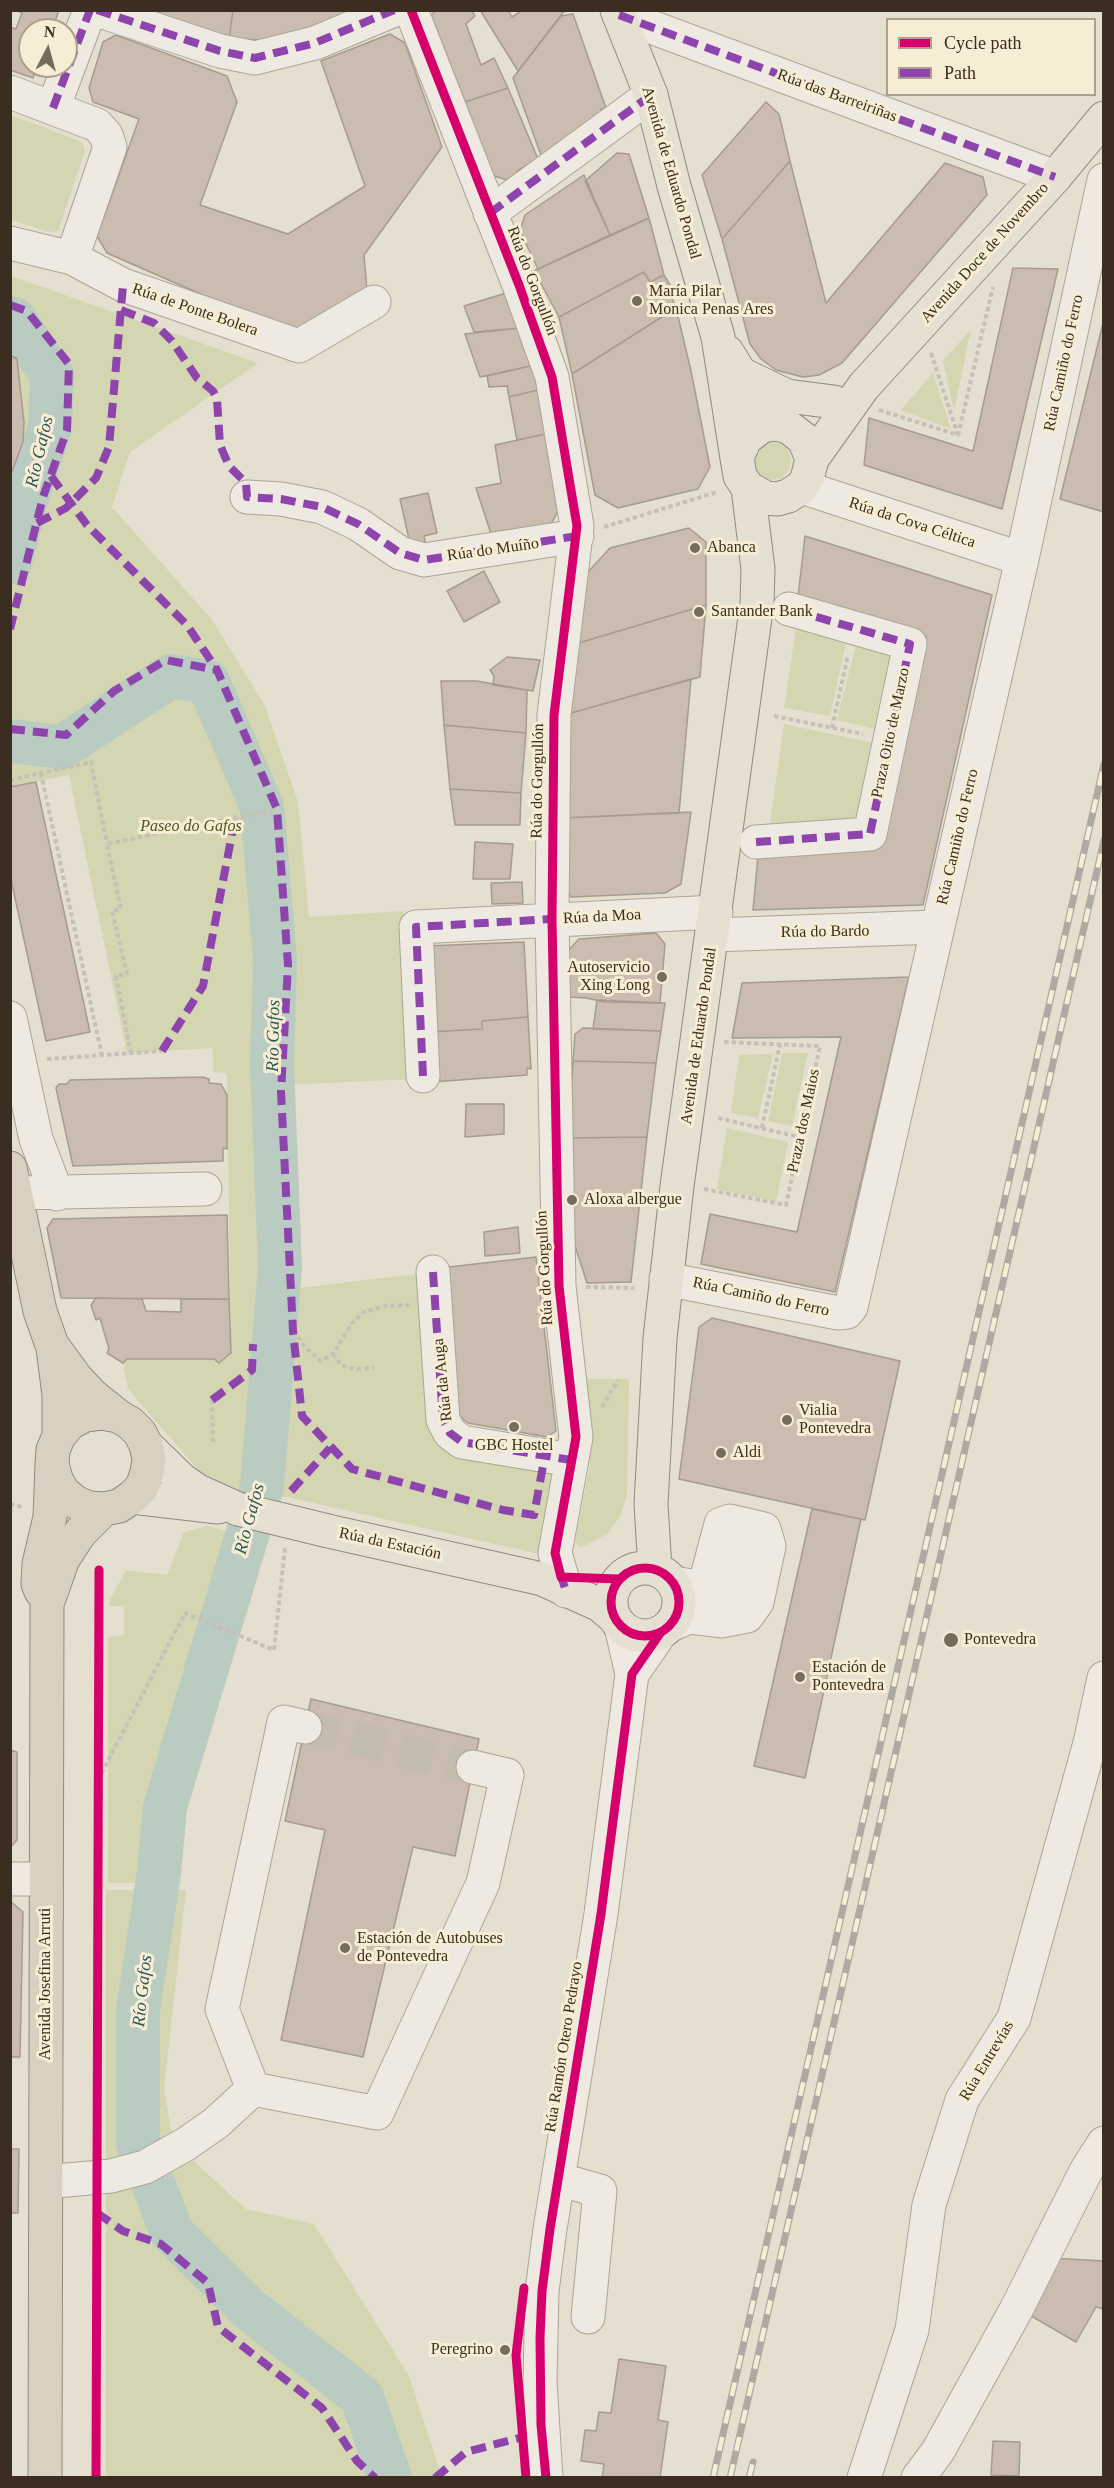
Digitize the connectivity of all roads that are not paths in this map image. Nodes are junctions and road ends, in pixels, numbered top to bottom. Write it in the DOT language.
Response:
graph roads {
  1 [pos="90,10"];
  2 [pos="97,10"];
  3 [pos="394,10"];
  4 [pos="411,10"];
  5 [pos="618,13"];
  6 [pos="10,92"];
  7 [pos="651,95"];
  8 [pos="53,108"];
  9 [pos="1104,118"];
  10 [pos="1055,177"];
  11 [pos="1104,180"];
  12 [pos="490,213"];
  13 [pos="10,243"];
  14 [pos="72,258"];
  15 [pos="374,302"];
  16 [pos="718,337"];
  17 [pos="739,373"];
  18 [pos="850,397"];
  19 [pos="779,425"];
  20 [pos="743,477"];
  21 [pos="800,481"];
  22 [pos="247,497"];
  23 [pos="578,536"];
  24 [pos="1022,559"];
  25 [pos="758,569"];
  26 [pos="789,609"];
  27 [pos="756,842"];
  28 [pos="552,919"];
  29 [pos="715,923"];
  30 [pos="936,927"];
  31 [pos="10,1018"];
  32 [pos="423,1076"];
  33 [pos="13,1181"];
  34 [pos="205,1189"];
  35 [pos="57,1194"];
  36 [pos="666,1278"];
  37 [pos="434,1288"];
  38 [pos="53,1348"];
  39 [pos="118,1416"];
  40 [pos="146,1445"];
  41 [pos="56,1450"];
  42 [pos="572,1460"];
  43 [pos="118,1503"];
  44 [pos="651,1504"];
  45 [pos="238,1509"];
  46 [pos="621,1577"];
  47 [pos="556,1582"];
  48 [pos="668,1602"];
  49 [pos="47,1604"];
  50 [pos="721,1621"];
  51 [pos="618,1622"];
  52 [pos="632,1674"];
  53 [pos="1104,1678"];
  54 [pos="305,1727"];
  55 [pos="473,1767"];
  56 [pos="10,1879"];
  57 [pos="46,1879"];
  58 [pos="253,2089"];
  59 [pos="1104,2143"];
  60 [pos="558,2179"];
  61 [pos="59,2181"];
  62 [pos="588,2317"];
  63 [pos="45,2478"];
  64 [pos="546,2478"];
  65 [pos="864,2478"];
  66 [pos="918,2478"];
  1 -- 8 [label="street"];
  2 -- 3 [label="street"];
  4 -- 12 [label="street, Rúa do Gorgullón"];
  5 -- 7 [label="main road, Avenida de Eduardo Pondal"];
  5 -- 10 [label="street, Rúa das Barreiriñas"];
  6 -- 8 [label="street"];
  7 -- 12 [label="street"];
  7 -- 16 [label="main road, Avenida de Eduardo Pondal"];
  8 -- 14 [label="street"];
  9 -- 10 [label="main road, Avenida Doce de Novembro"];
  10 -- 18 [label="main road, Avenida Doce de Novembro"];
  11 -- 24 [label="street, Rúa Camiño do Ferro"];
  12 -- 23 [label="street, Rúa do Gorgullón"];
  13 -- 14 [label="street, Rúa de Ponte Bolera"];
  14 -- 15 [label="street, Rúa de Ponte Bolera"];
  16 -- 17 [label="main road, Avenida de Eduardo Pondal"];
  16 -- 20 [label="main road, Avenida de Eduardo Pondal"];
  17 -- 18 [label="main road"];
  17 -- 19 [label="main road, Avenida de Eduardo Pondal"];
  18 -- 19 [label="main road, Avenida Doce de Novembro"];
  18 -- 21 [label="main road, Avenida Doce de Novembro"];
  19 -- 20 [label="main road"];
  19 -- 21 [label="main road"];
  20 -- 21 [label="main road"];
  20 -- 25 [label="main road, Avenida de Eduardo Pondal"];
  21 -- 24 [label="street, Rúa da Cova Céltica"];
  21 -- 25 [label="main road, Avenida de Eduardo Pondal"];
  22 -- 23 [label="street, Rúa do Muíño"];
  23 -- 28 [label="street, Rúa do Gorgullón"];
  24 -- 30 [label="street, Rúa Camiño do Ferro"];
  25 -- 29 [label="main road, Avenida de Eduardo Pondal"];
  26 -- 27 [label="street, Praza Oito de Marzo"];
  28 -- 29 [label="street, Rúa da Moa"];
  28 -- 32 [label="street, Rúa da Moa"];
  28 -- 42 [label="street, Rúa do Gorgullón"];
  29 -- 30 [label="street, Rúa do Bardo"];
  29 -- 36 [label="main road, Avenida de Eduardo Pondal"];
  30 -- 36 [label="street, Rúa Camiño do Ferro"];
  31 -- 35 [label="street"];
  33 -- 35 [label="street"];
  33 -- 38 [label="highway"];
  34 -- 35 [label="street"];
  36 -- 44 [label="main road, Avenida de Eduardo Pondal"];
  37 -- 42 [label="street, Rúa da Auga"];
  38 -- 39 [label="highway"];
  38 -- 41 [label="highway"];
  39 -- 40 [label="highway"];
  39 -- 41 [label="highway"];
  40 -- 43 [label="highway"];
  40 -- 45 [label="main road, Rúa da Estación"];
  41 -- 43 [label="highway"];
  41 -- 49 [label="highway"];
  42 -- 47 [label="street, Rúa do Gorgullón"];
  43 -- 45 [label="main road, Rúa da Estación"];
  43 -- 49 [label="highway, Avenida Josefina Arruti"];
  44 -- 46 [label="main road, Avenida de Eduardo Pondal"];
  44 -- 48 [label="main road, Avenida de Eduardo Pondal"];
  45 -- 47 [label="main road, Rúa da Estación, bridge"];
  46 -- 47 [label="main road, Rúa da Estación"];
  46 -- 48 [label="main road"];
  46 -- 51 [label="main road"];
  47 -- 51 [label="main road, Rúa da Estación"];
  48 -- 50 [label="street"];
  48 -- 50 [label="street"];
  48 -- 50 [label="street"];
  48 -- 51 [label="main road"];
  48 -- 52 [label="street, Rúa Ramón Otero Pedrayo"];
  49 -- 57 [label="highway, Avenida Josefina Arruti"];
  51 -- 52 [label="street, Rúa Ramón Otero Pedrayo"];
  52 -- 60 [label="street, Rúa Ramón Otero Pedrayo"];
  53 -- 65 [label="street, Rúa Entrevías"];
  54 -- 58 [label="street"];
  55 -- 58 [label="street"];
  56 -- 57 [label="street"];
  57 -- 61 [label="highway, Avenida Josefina Arruti"];
  58 -- 61 [label="street"];
  59 -- 66 [label="street"];
  60 -- 62 [label="street"];
  60 -- 64 [label="street, Rúa Ramón Otero Pedrayo"];
  61 -- 63 [label="highway, Avenida Josefina Arruti"];
}
